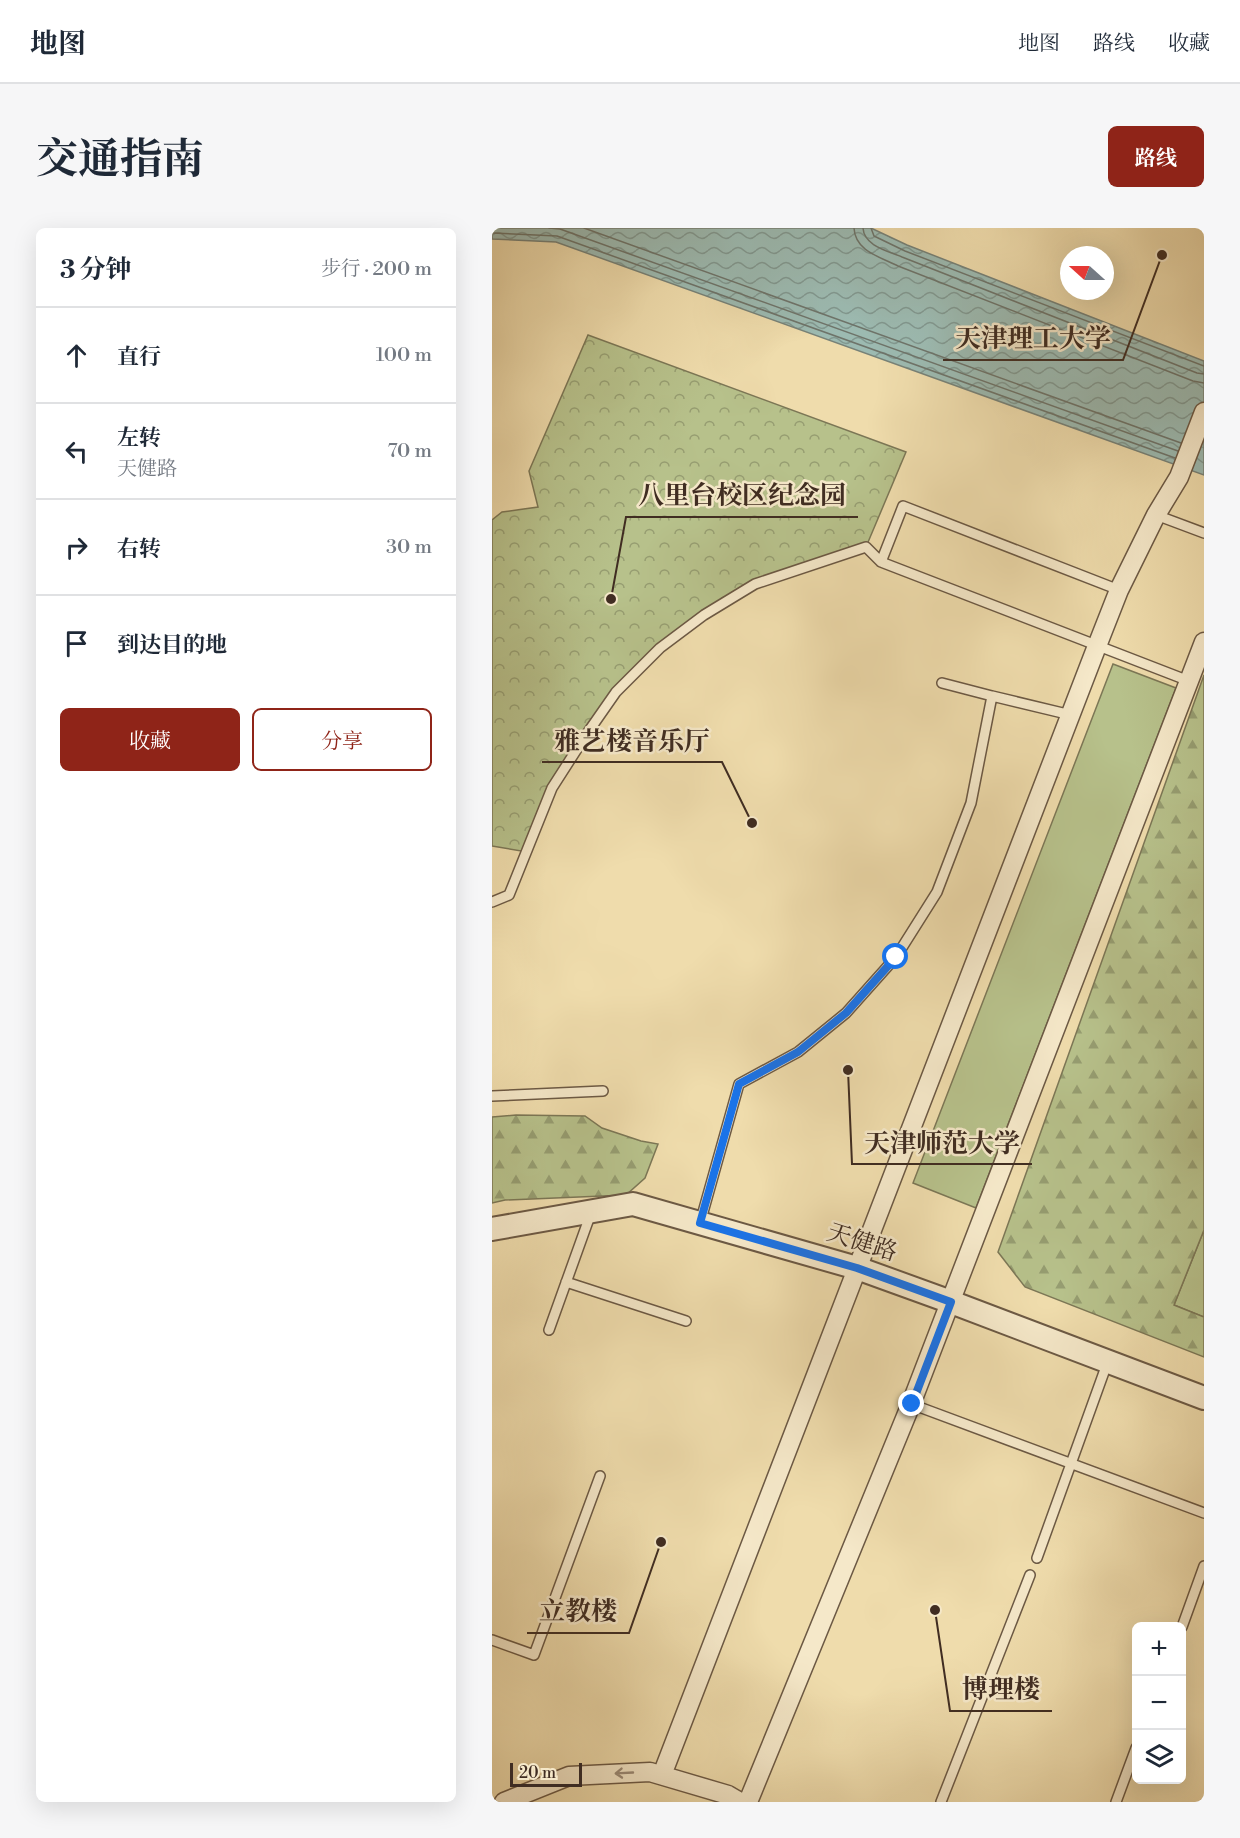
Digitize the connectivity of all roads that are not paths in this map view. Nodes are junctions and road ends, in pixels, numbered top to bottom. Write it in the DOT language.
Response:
graph roads {
  1 [pos="1204,412"];
  2 [pos="1156,515"];
  3 [pos="1204,533"];
  4 [pos="881,561"];
  5 [pos="1119,590"];
  6 [pos="1204,642"];
  7 [pos="1097,646"];
  8 [pos="1189,681"];
  9 [pos="942,684"];
  10 [pos="992,696"];
  11 [pos="1071,715"];
  12 [pos="492,902"];
  13 [pos="603,1091"];
  14 [pos="492,1096"];
  15 [pos="592,1211"];
  16 [pos="700,1223"];
  17 [pos="492,1229"];
  18 [pos="857,1268"];
  19 [pos="566,1282"];
  20 [pos="951,1302"];
  21 [pos="686,1321"];
  22 [pos="549,1330"];
  23 [pos="1108,1361"];
  24 [pos="1204,1398"];
  25 [pos="912,1404"];
  26 [pos="1071,1463"];
  27 [pos="600,1476"];
  28 [pos="1204,1513"];
  29 [pos="1037,1558"];
  30 [pos="1204,1566"];
  31 [pos="1030,1575"];
  32 [pos="1184,1622"];
  33 [pos="492,1640"];
  34 [pos="1132,1761"];
  35 [pos="662,1775"];
  36 [pos="504,1802"];
  37 [pos="740,1802"];
  38 [pos="748,1802"];
  39 [pos="941,1802"];
  40 [pos="1116,1802"];
  1 -- 2 [label="street"];
  2 -- 3 [label="lane"];
  2 -- 5 [label="street"];
  4 -- 5 [label="lane"];
  4 -- 7 [label="lane"];
  4 -- 12 [label="lane"];
  5 -- 7 [label="street"];
  6 -- 8 [label="street"];
  7 -- 8 [label="lane"];
  7 -- 11 [label="street"];
  8 -- 20 [label="street"];
  9 -- 10 [label="lane"];
  10 -- 11 [label="lane"];
  10 -- 16 [label="lane"];
  11 -- 18 [label="street"];
  13 -- 14 [label="lane"];
  15 -- 16 [label="street, 天健路"];
  15 -- 17 [label="street, 天健路"];
  15 -- 19 [label="lane"];
  16 -- 18 [label="street, 天健路"];
  18 -- 20 [label="street, 天健路"];
  18 -- 35 [label="street"];
  19 -- 21 [label="lane"];
  19 -- 22 [label="lane"];
  20 -- 23 [label="street, 天健路"];
  20 -- 25 [label="street"];
  23 -- 24 [label="street, 天健路"];
  23 -- 26 [label="lane"];
  25 -- 26 [label="lane"];
  25 -- 38 [label="street"];
  26 -- 28 [label="lane"];
  26 -- 29 [label="lane"];
  27 -- 33 [label="lane"];
  30 -- 32 [label="lane"];
  31 -- 39 [label="lane"];
  34 -- 40 [label="lane"];
  35 -- 36 [label="street, one-way"];
  35 -- 37 [label="street"];
}
